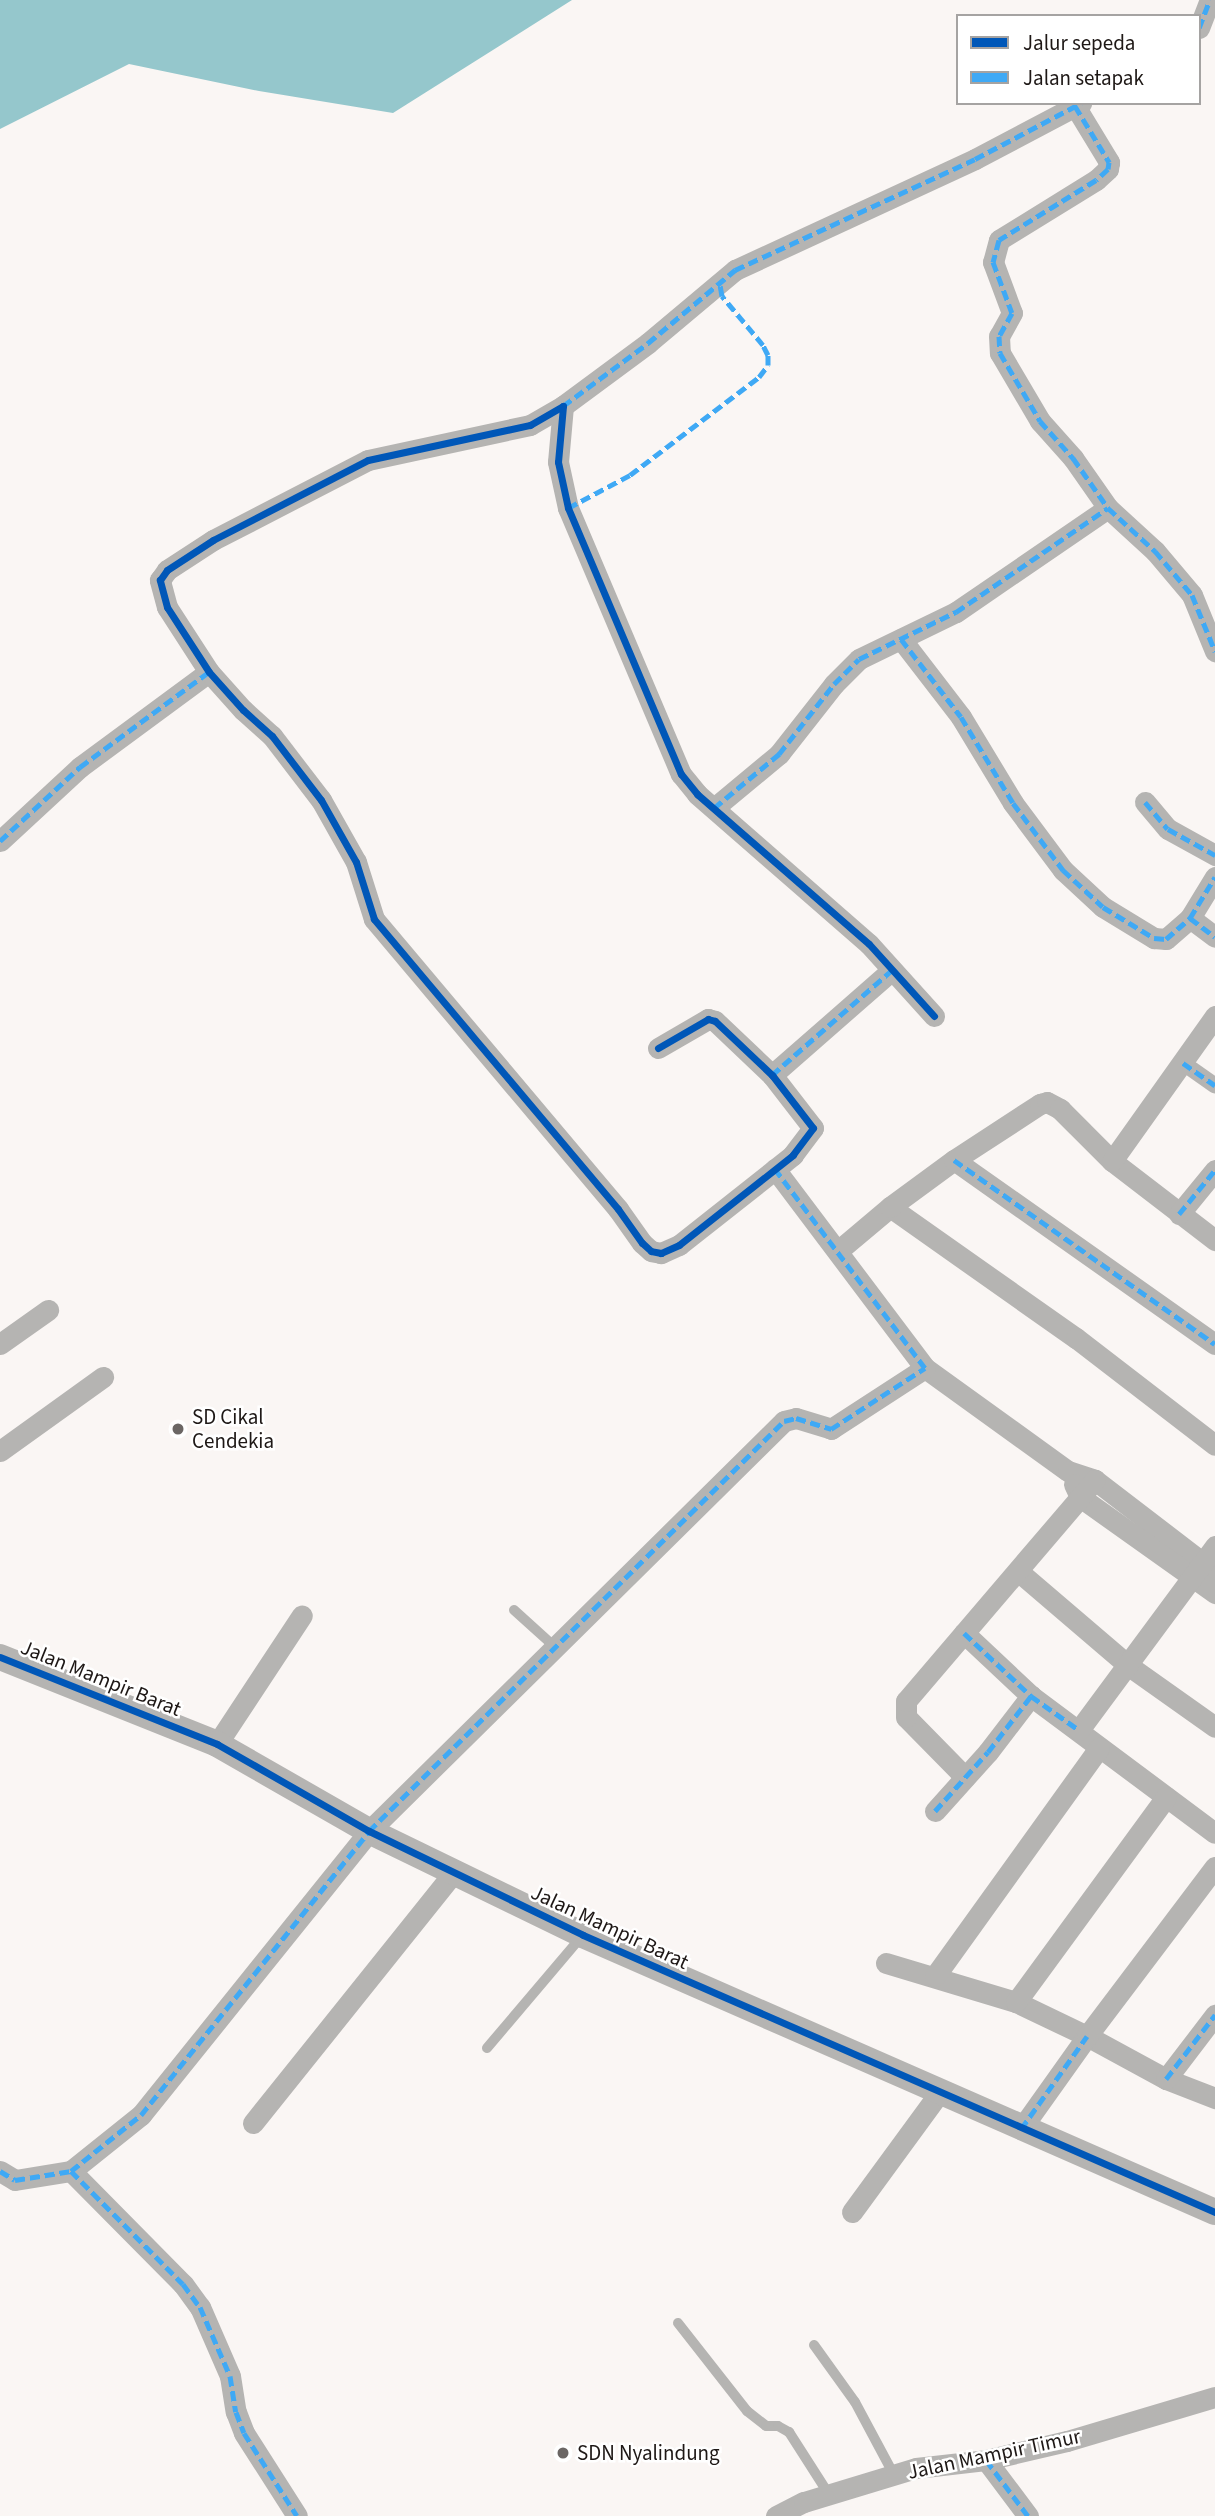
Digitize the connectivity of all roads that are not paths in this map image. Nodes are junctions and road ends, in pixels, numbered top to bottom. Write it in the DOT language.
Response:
graph roads {
  1 [pos="1210,0"];
  2 [pos="1201,23"];
  3 [pos="1078,105"];
  4 [pos="563,406"];
  5 [pos="1108,508"];
  6 [pos="901,639"];
  7 [pos="1215,651"];
  8 [pos="209,672"];
  9 [pos="1145,802"];
  10 [pos="715,808"];
  11 [pos="0,841"];
  12 [pos="1215,855"];
  13 [pos="1215,877"];
  14 [pos="1190,918"];
  15 [pos="1215,937"];
  16 [pos="892,970"];
  17 [pos="934,1016"];
  18 [pos="1215,1016"];
  19 [pos="658,1048"];
  20 [pos="1183,1063"];
  21 [pos="772,1075"];
  22 [pos="1215,1085"];
  23 [pos="954,1160"];
  24 [pos="1112,1161"];
  25 [pos="775,1169"];
  26 [pos="1215,1170"];
  27 [pos="890,1207"];
  28 [pos="1179,1214"];
  29 [pos="1215,1240"];
  30 [pos="839,1250"];
  31 [pos="48,1310"];
  32 [pos="0,1344"];
  33 [pos="1215,1344"];
  34 [pos="925,1368"];
  35 [pos="103,1377"];
  36 [pos="1215,1445"];
  37 [pos="0,1451"];
  38 [pos="1068,1471"];
  39 [pos="1095,1480"];
  40 [pos="1080,1497"];
  41 [pos="1215,1546"];
  42 [pos="1204,1571"];
  43 [pos="1019,1572"];
  44 [pos="1215,1593"];
  45 [pos="514,1610"];
  46 [pos="302,1615"];
  47 [pos="964,1633"];
  48 [pos="555,1647"];
  49 [pos="0,1657"];
  50 [pos="1129,1666"];
  51 [pos="1031,1696"];
  52 [pos="1215,1727"];
  53 [pos="1079,1730"];
  54 [pos="217,1744"];
  55 [pos="1099,1748"];
  56 [pos="965,1777"];
  57 [pos="1166,1797"];
  58 [pos="934,1811"];
  59 [pos="369,1830"];
  60 [pos="1215,1833"];
  61 [pos="1215,1867"];
  62 [pos="453,1873"];
  63 [pos="583,1935"];
  64 [pos="886,1963"];
  65 [pos="935,1976"];
  66 [pos="1016,2002"];
  67 [pos="1215,2015"];
  68 [pos="1087,2036"];
  69 [pos="487,2048"];
  70 [pos="1166,2079"];
  71 [pos="939,2093"];
  72 [pos="1215,2098"];
  73 [pos="253,2123"];
  74 [pos="1021,2129"];
  75 [pos="0,2171"];
  76 [pos="71,2171"];
  77 [pos="852,2212"];
  78 [pos="1215,2212"];
  79 [pos="678,2323"];
  80 [pos="814,2345"];
  81 [pos="1215,2397"];
  82 [pos="986,2460"];
  83 [pos="894,2475"];
  84 [pos="830,2496"];
  85 [pos="297,2516"];
  86 [pos="776,2516"];
  87 [pos="1028,2516"];
  1 -- 2 [label="street"];
  3 -- 4 [label="street"];
  3 -- 5 [label="street"];
  4 -- 8 [label="street"];
  4 -- 10 [label="street"];
  5 -- 6 [label="street"];
  5 -- 7 [label="street"];
  6 -- 10 [label="street"];
  6 -- 14 [label="street"];
  8 -- 11 [label="street"];
  8 -- 25 [label="street"];
  9 -- 12 [label="street"];
  10 -- 16 [label="street"];
  13 -- 14 [label="street"];
  14 -- 15 [label="street"];
  16 -- 17 [label="street"];
  16 -- 21 [label="street"];
  18 -- 20 [label="street"];
  19 -- 21 [label="street"];
  20 -- 22 [label="street"];
  20 -- 24 [label="street"];
  21 -- 25 [label="street"];
  23 -- 24 [label="street"];
  23 -- 27 [label="street"];
  23 -- 33 [label="street"];
  24 -- 28 [label="street"];
  25 -- 30 [label="street"];
  26 -- 28 [label="street"];
  27 -- 30 [label="street"];
  27 -- 36 [label="street"];
  28 -- 29 [label="street"];
  30 -- 34 [label="street"];
  31 -- 32 [label="street"];
  34 -- 38 [label="street"];
  34 -- 48 [label="street"];
  35 -- 37 [label="street"];
  38 -- 39 [label="street"];
  38 -- 40 [label="street"];
  39 -- 40 [label="street"];
  39 -- 42 [label="street"];
  40 -- 42 [label="street"];
  40 -- 43 [label="street"];
  41 -- 42 [label="street"];
  42 -- 44 [label="street"];
  42 -- 50 [label="street"];
  43 -- 47 [label="street"];
  43 -- 50 [label="street"];
  45 -- 48 [label="lane"];
  46 -- 54 [label="street"];
  47 -- 51 [label="street"];
  47 -- 56 [label="street"];
  48 -- 59 [label="street"];
  49 -- 54 [label="street, Jalan Mampir Barat"];
  50 -- 52 [label="street"];
  50 -- 53 [label="street"];
  51 -- 53 [label="street"];
  51 -- 56 [label="street"];
  53 -- 55 [label="street"];
  54 -- 59 [label="street, Jalan Mampir Barat"];
  55 -- 57 [label="street"];
  55 -- 65 [label="street"];
  56 -- 58 [label="street"];
  57 -- 60 [label="street"];
  57 -- 66 [label="street"];
  59 -- 62 [label="street, Jalan Mampir Barat"];
  59 -- 76 [label="street"];
  61 -- 68 [label="street"];
  62 -- 63 [label="street, Jalan Mampir Barat"];
  62 -- 73 [label="street"];
  63 -- 69 [label="lane"];
  63 -- 71 [label="street, Jalan Mampir Barat"];
  64 -- 65 [label="street"];
  65 -- 66 [label="street"];
  66 -- 68 [label="street"];
  67 -- 70 [label="street"];
  68 -- 70 [label="street"];
  68 -- 74 [label="street"];
  70 -- 72 [label="street"];
  71 -- 74 [label="street, Jalan Mampir Barat"];
  71 -- 77 [label="street"];
  74 -- 78 [label="street, Jalan Mampir Barat"];
  75 -- 76 [label="street"];
  76 -- 85 [label="street"];
  79 -- 84 [label="lane"];
  80 -- 83 [label="lane"];
  81 -- 82 [label="street, Jalan Mampir Timur"];
  82 -- 83 [label="street, Jalan Mampir Timur"];
  82 -- 87 [label="street"];
  83 -- 84 [label="street, Jalan Mampir Timur"];
  84 -- 86 [label="street, Jalan Mampir Timur"];
}
